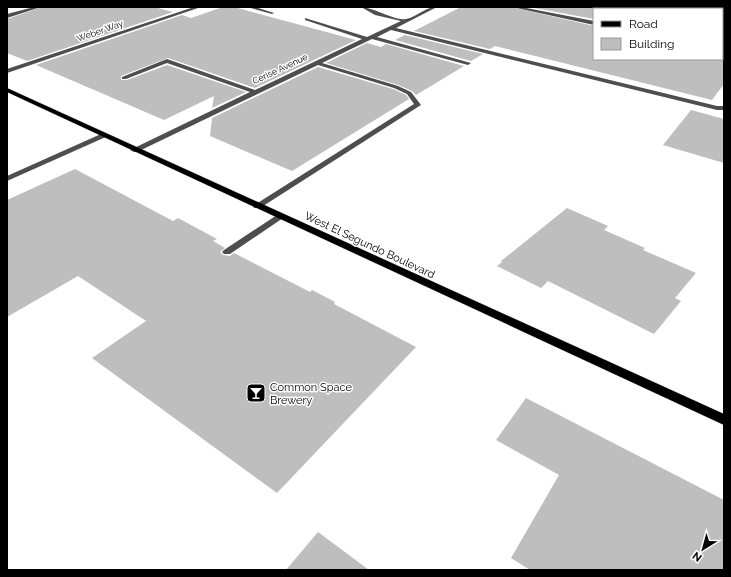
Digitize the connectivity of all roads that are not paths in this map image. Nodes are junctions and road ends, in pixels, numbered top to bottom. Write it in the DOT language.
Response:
graph roads {
  1 [pos="39,7"];
  2 [pos="199,7"];
  3 [pos="249,7"];
  4 [pos="363,7"];
  5 [pos="435,7"];
  6 [pos="514,7"];
  7 [pos="272,13"];
  8 [pos="7,16"];
  9 [pos="307,19"];
  10 [pos="406,21"];
  11 [pos="593,23"];
  12 [pos="391,28"];
  13 [pos="369,38"];
  14 [pos="317,63"];
  15 [pos="468,63"];
  16 [pos="7,71"];
  17 [pos="124,78"];
  18 [pos="7,90"];
  19 [pos="255,92"];
  20 [pos="724,108"];
  21 [pos="104,136"];
  22 [pos="134,150"];
  23 [pos="7,179"];
  24 [pos="257,206"];
  25 [pos="280,216"];
  26 [pos="227,252"];
  27 [pos="724,420"];
  1 -- 8 [label="street"];
  2 -- 16 [label="street, Weber Way"];
  3 -- 7 [label="street"];
  4 -- 10 [label="street"];
  5 -- 10 [label="street, Cerise Avenue"];
  6 -- 11 [label="street"];
  9 -- 13 [label="street"];
  10 -- 12 [label="street, Cerise Avenue"];
  12 -- 13 [label="street, Cerise Avenue"];
  12 -- 20 [label="street"];
  13 -- 14 [label="street, Cerise Avenue"];
  13 -- 15 [label="street"];
  14 -- 19 [label="street, Cerise Avenue"];
  14 -- 24 [label="street"];
  17 -- 19 [label="street"];
  18 -- 21 [label="main road, West El Segundo Boulevard"];
  19 -- 22 [label="street, Cerise Avenue"];
  21 -- 22 [label="main road, West El Segundo Boulevard"];
  21 -- 23 [label="street"];
  22 -- 24 [label="main road, West El Segundo Boulevard"];
  24 -- 25 [label="main road, West El Segundo Boulevard"];
  25 -- 26 [label="street"];
  25 -- 27 [label="main road, West El Segundo Boulevard"];
}
